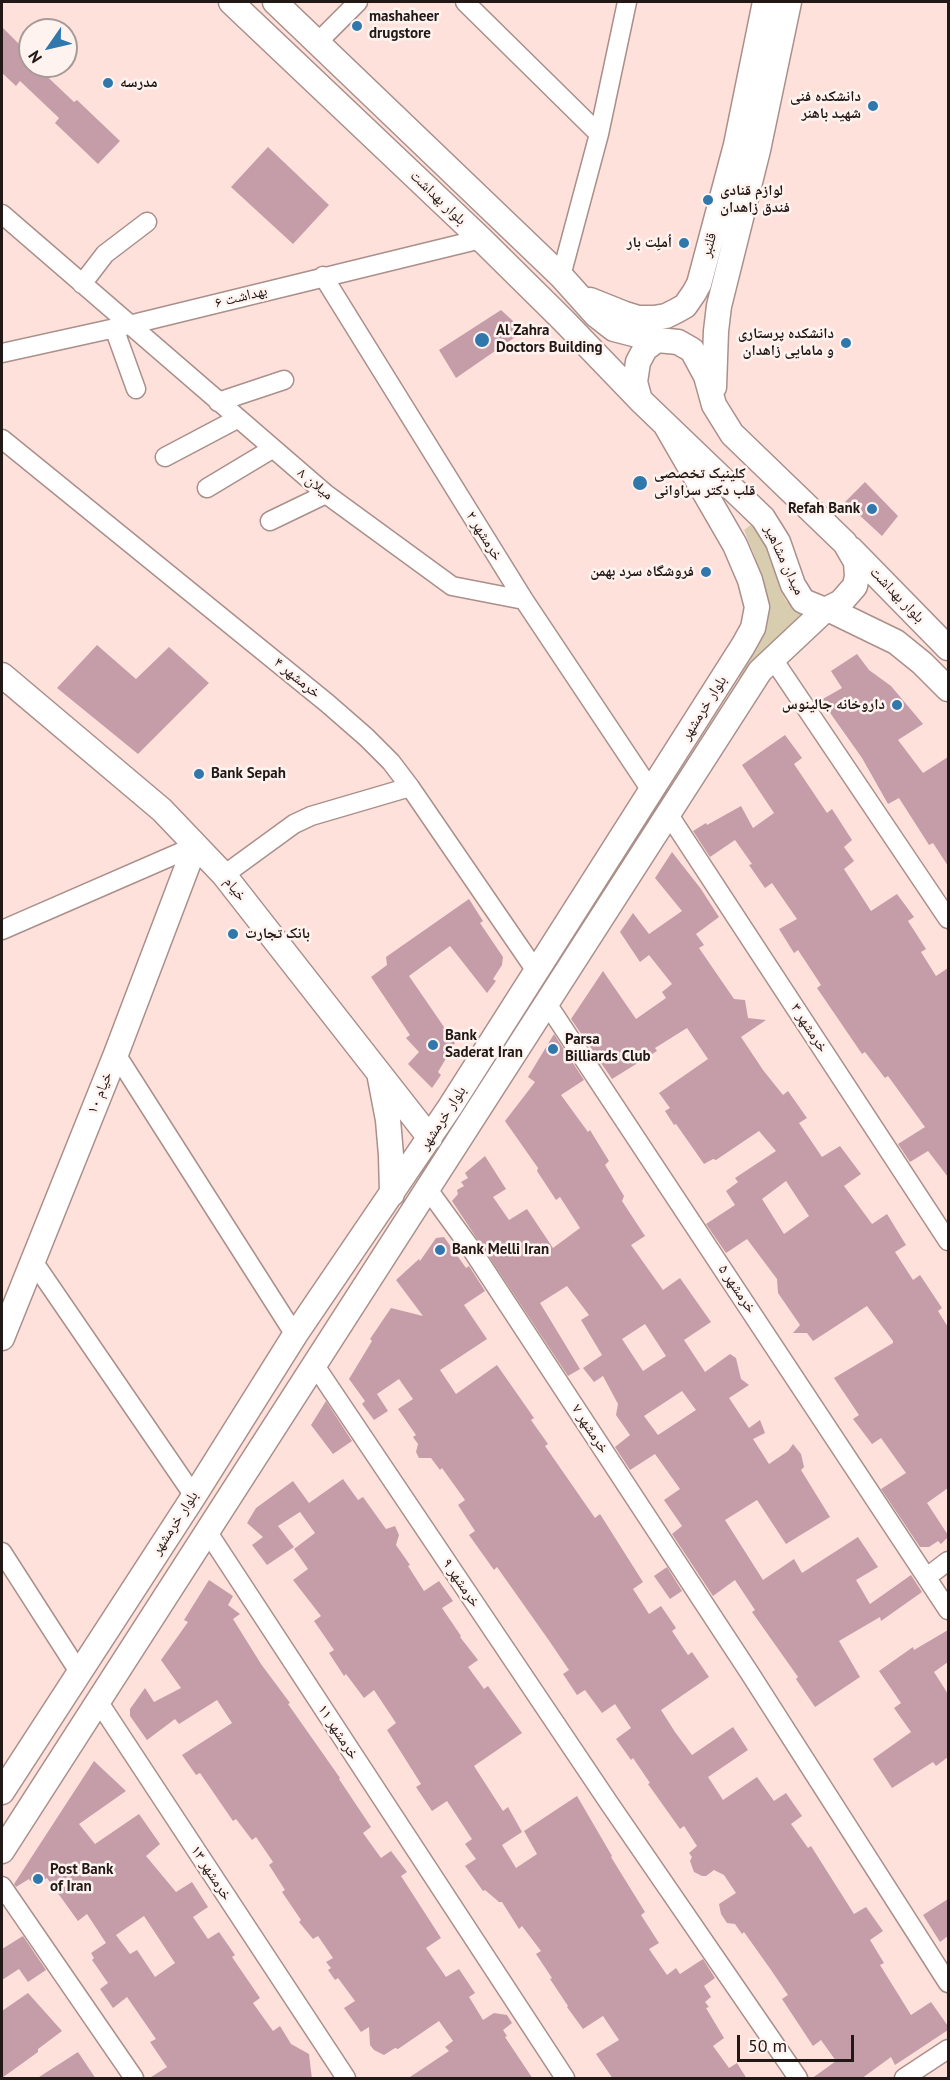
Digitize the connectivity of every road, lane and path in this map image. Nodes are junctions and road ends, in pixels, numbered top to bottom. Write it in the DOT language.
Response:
graph roads {
  1 [pos="275,2"];
  2 [pos="358,2"];
  3 [pos="465,2"];
  4 [pos="627,2"];
  5 [pos="765,2"];
  6 [pos="789,2"];
  7 [pos="243,6"];
  8 [pos="317,43"];
  9 [pos="599,134"];
  10 [pos="747,147"];
  11 [pos="4,219"];
  12 [pos="147,222"];
  13 [pos="481,239"];
  14 [pos="323,276"];
  15 [pos="561,276"];
  16 [pos="82,284"];
  17 [pos="579,296"];
  18 [pos="121,326"];
  19 [pos="657,340"];
  20 [pos="2,353"];
  21 [pos="284,380"];
  22 [pos="136,389"];
  23 [pos="640,400"];
  24 [pos="218,402"];
  25 [pos="714,405"];
  26 [pos="237,419"];
  27 [pos="665,424"];
  28 [pos="2,439"];
  29 [pos="272,449"];
  30 [pos="165,457"];
  31 [pos="207,488"];
  32 [pos="326,494"];
  33 [pos="270,521"];
  34 [pos="845,543"];
  35 [pos="524,600"];
  36 [pos="826,610"];
  37 [pos="948,648"];
  38 [pos="773,659"];
  39 [pos="2,675"];
  40 [pos="948,689"];
  41 [pos="410,787"];
  42 [pos="652,792"];
  43 [pos="669,815"];
  44 [pos="195,846"];
  45 [pos="224,875"];
  46 [pos="948,919"];
  47 [pos="2,930"];
  48 [pos="536,971"];
  49 [pos="546,1002"];
  50 [pos="116,1054"];
  51 [pos="379,1072"];
  52 [pos="430,1138"];
  53 [pos="427,1188"];
  54 [pos="392,1194"];
  55 [pos="948,1241"];
  56 [pos="33,1261"];
  57 [pos="295,1335"];
  58 [pos="2,1338"];
  59 [pos="314,1364"];
  60 [pos="194,1496"];
  61 [pos="207,1531"];
  62 [pos="2,1552"];
  63 [pos="948,1561"];
  64 [pos="927,1576"];
  65 [pos="139,1578"];
  66 [pos="161,1602"];
  67 [pos="948,1610"];
  68 [pos="79,1672"];
  69 [pos="98,1701"];
  70 [pos="2,1792"];
  71 [pos="2,1851"];
  72 [pos="2,1886"];
  73 [pos="948,1983"];
  74 [pos="948,2049"];
  75 [pos="134,2079"];
  76 [pos="346,2079"];
  77 [pos="565,2079"];
  78 [pos="798,2079"];
  79 [pos="904,2079"];
  1 -- 8 [label="main road, بلوار بهداشت"];
  2 -- 8 [label="street"];
  3 -- 9 [label="street"];
  4 -- 9 [label="street"];
  5 -- 10 [label="main road, قلنبر"];
  6 -- 10 [label="main road, قلنبر"];
  7 -- 13 [label="main road, بلوار بهداشت"];
  8 -- 15 [label="main road, بلوار بهداشت"];
  9 -- 15 [label="street"];
  10 -- 17 [label="main road, قلنبر"];
  10 -- 25 [label="main road, قلنبر"];
  11 -- 16 [label="street, میلان ۸"];
  12 -- 16 [label="street"];
  13 -- 14 [label="street, بهداشت ۶"];
  13 -- 23 [label="main road, بلوار بهداشت"];
  14 -- 18 [label="street, بهداشت ۶"];
  14 -- 35 [label="street, خرمشهر ۲"];
  15 -- 17 [label="main road, بلوار بهداشت"];
  16 -- 18 [label="street, میلان ۸"];
  17 -- 19 [label="main road, بلوار بهداشت"];
  18 -- 20 [label="street, بهداشت ۶"];
  18 -- 22 [label="street"];
  18 -- 24 [label="street, میلان ۸"];
  19 -- 23 [label="main road"];
  19 -- 25 [label="main road"];
  21 -- 24 [label="street"];
  23 -- 27 [label="main road, میدان مشاهیر"];
  24 -- 26 [label="street, میلان ۸"];
  25 -- 34 [label="main road"];
  26 -- 29 [label="street, میلان ۸"];
  26 -- 30 [label="street"];
  27 -- 36 [label="main road, میدان مشاهیر"];
  27 -- 42 [label="main road, بلوار خرمشهر"];
  28 -- 41 [label="street, خرمشهر ۴"];
  29 -- 31 [label="street"];
  29 -- 32 [label="street, میلان ۸"];
  32 -- 33 [label="street"];
  32 -- 35 [label="street, میلان ۸"];
  34 -- 36 [label="main road"];
  34 -- 37 [label="main road, بلوار بهداشت"];
  35 -- 42 [label="street, خرمشهر ۲"];
  36 -- 38 [label="main road, بلوار خرمشهر"];
  36 -- 40 [label="main road"];
  38 -- 43 [label="main road, بلوار خرمشهر"];
  38 -- 46 [label="street"];
  39 -- 44 [label="main road, خیام"];
  41 -- 45 [label="street"];
  41 -- 48 [label="street, خرمشهر ۴"];
  42 -- 43 [label="main road"];
  42 -- 48 [label="main road, بلوار خرمشهر"];
  43 -- 49 [label="main road, بلوار خرمشهر"];
  43 -- 55 [label="street, خرمشهر ۳"];
  44 -- 45 [label="main road, خیام"];
  44 -- 47 [label="street"];
  44 -- 50 [label="main road, خیام ۱۰"];
  45 -- 51 [label="main road, خیام"];
  48 -- 52 [label="main road, بلوار خرمشهر"];
  49 -- 53 [label="main road, بلوار خرمشهر"];
  49 -- 64 [label="street, خرمشهر ۵"];
  50 -- 56 [label="main road, خیام ۱۰"];
  50 -- 57 [label="street"];
  51 -- 52 [label="main road, خیام"];
  51 -- 54 [label="main road"];
  52 -- 54 [label="main road, بلوار خرمشهر"];
  53 -- 59 [label="main road, بلوار خرمشهر"];
  53 -- 73 [label="street, خرمشهر ۷"];
  54 -- 57 [label="main road, بلوار خرمشهر"];
  56 -- 58 [label="main road, خیام ۱۰"];
  56 -- 60 [label="street"];
  57 -- 60 [label="main road, بلوار خرمشهر"];
  59 -- 61 [label="main road, بلوار خرمشهر"];
  59 -- 78 [label="street, خرمشهر ۹"];
  60 -- 65 [label="main road, بلوار خرمشهر"];
  61 -- 66 [label="main road, بلوار خرمشهر"];
  61 -- 77 [label="street, خرمشهر ۱۱"];
  62 -- 68 [label="street"];
  63 -- 64 [label="street"];
  64 -- 67 [label="street, خرمشهر ۵"];
  65 -- 66 [label="main road"];
  65 -- 68 [label="main road, بلوار خرمشهر"];
  66 -- 69 [label="main road, بلوار خرمشهر"];
  68 -- 70 [label="main road, بلوار خرمشهر"];
  69 -- 71 [label="main road, بلوار خرمشهر"];
  69 -- 76 [label="street, خرمشهر ۱۳"];
  72 -- 75 [label="street"];
  74 -- 79 [label="street"];
}
